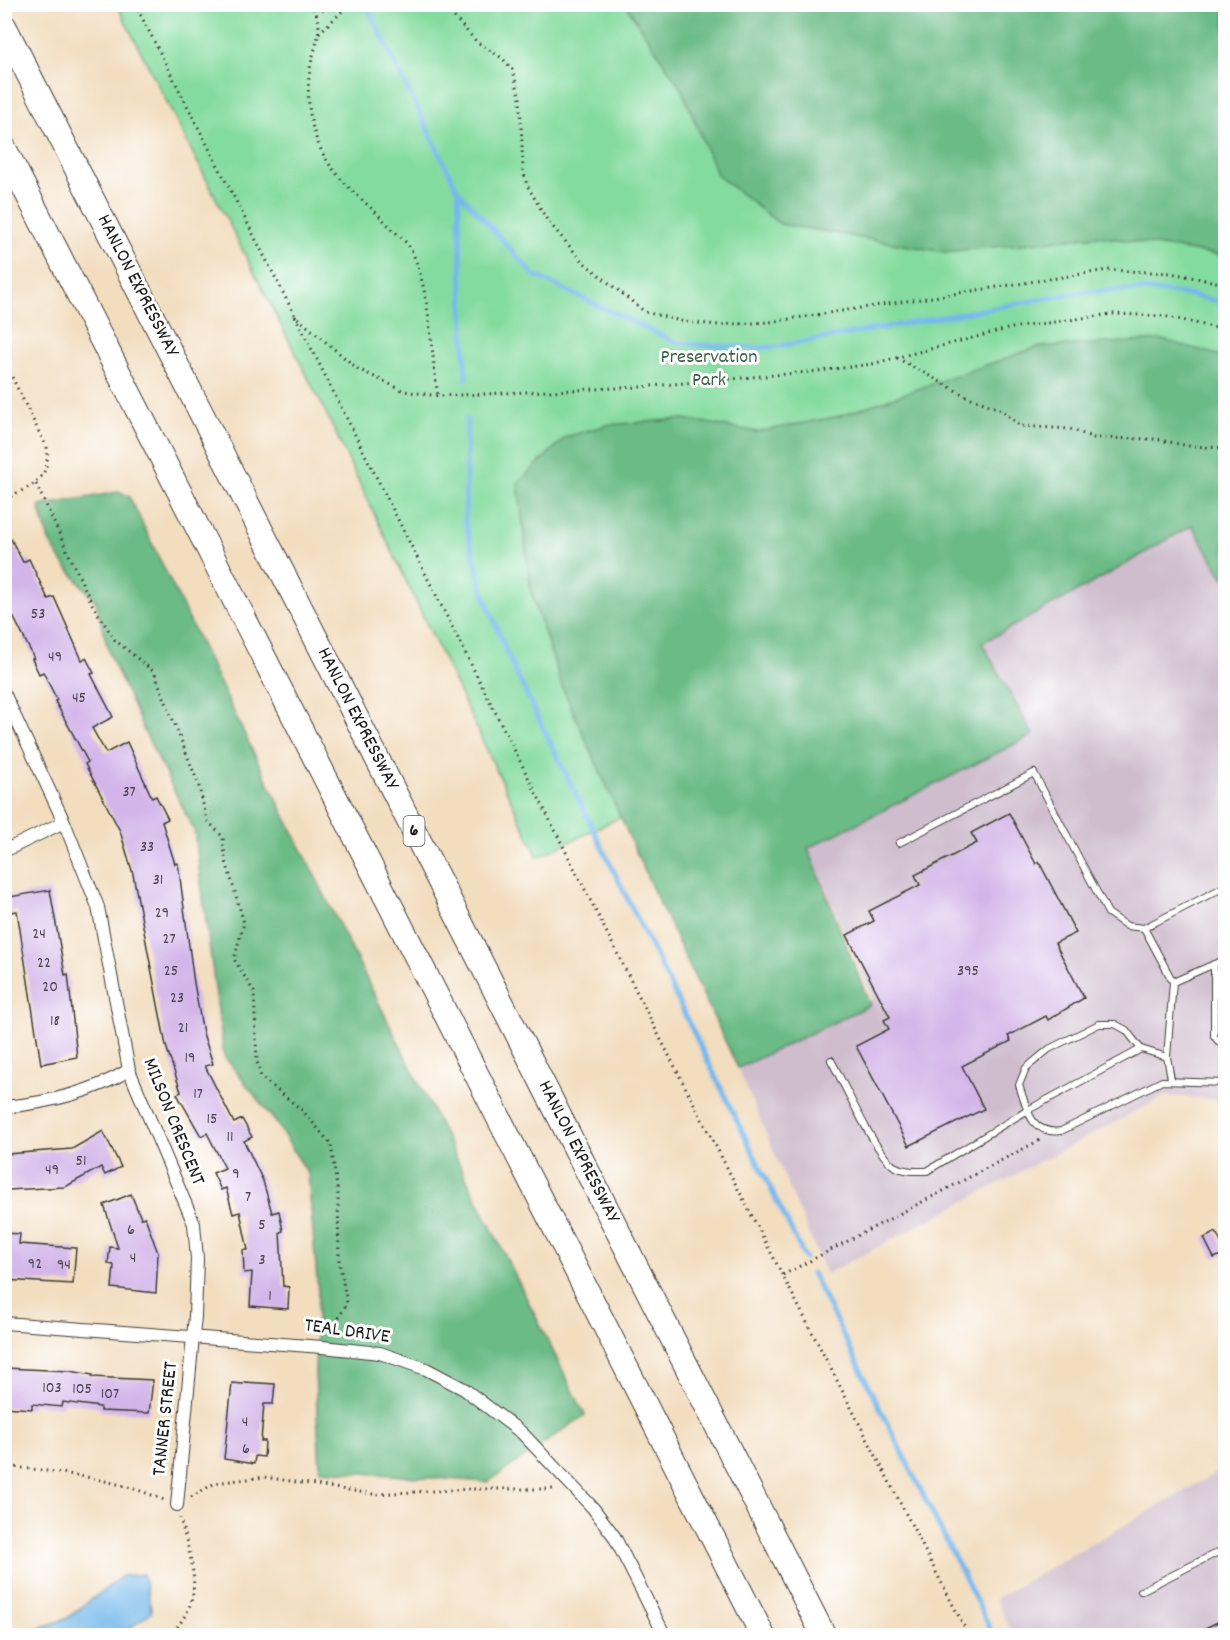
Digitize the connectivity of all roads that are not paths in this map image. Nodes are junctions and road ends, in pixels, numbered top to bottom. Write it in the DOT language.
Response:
graph roads {
  1 [pos="4,26"];
  2 [pos="4,148"];
  3 [pos="4,693"];
  4 [pos="64,822"];
  5 [pos="898,843"];
  6 [pos="4,851"];
  7 [pos="1226,886"];
  8 [pos="1144,928"];
  9 [pos="1226,958"];
  10 [pos="1214,964"];
  11 [pos="1173,982"];
  12 [pos="1226,1044"];
  13 [pos="1141,1049"];
  14 [pos="1167,1057"];
  15 [pos="831,1060"];
  16 [pos="129,1070"];
  17 [pos="1171,1079"];
  18 [pos="1226,1083"];
  19 [pos="4,1107"];
  20 [pos="1028,1110"];
  21 [pos="4,1323"];
  22 [pos="194,1337"];
  23 [pos="177,1505"];
  24 [pos="1226,1548"];
  25 [pos="1141,1592"];
  26 [pos="665,1635"];
  27 [pos="763,1635"];
  28 [pos="824,1635"];
  1 -- 28 [label="highway, HANLON EXPRESSWAY / 6"];
  2 -- 27 [label="highway"];
  3 -- 4 [label="street, MILSON CRESCENT"];
  4 -- 6 [label="street"];
  4 -- 16 [label="street, MILSON CRESCENT"];
  5 -- 8 [label="lane"];
  7 -- 8 [label="lane"];
  8 -- 11 [label="lane"];
  9 -- 10 [label="lane"];
  10 -- 11 [label="lane"];
  10 -- 12 [label="lane"];
  11 -- 14 [label="lane"];
  13 -- 14 [label="lane"];
  13 -- 20 [label="lane"];
  13 -- 20 [label="lane"];
  14 -- 17 [label="lane"];
  15 -- 20 [label="lane"];
  16 -- 19 [label="street"];
  16 -- 22 [label="street, MILSON CRESCENT"];
  17 -- 18 [label="lane"];
  17 -- 20 [label="lane"];
  21 -- 22 [label="street, TEAL DRIVE"];
  22 -- 23 [label="street, TANNER STREET"];
  22 -- 26 [label="street, TEAL DRIVE"];
  24 -- 25 [label="lane"];
}
